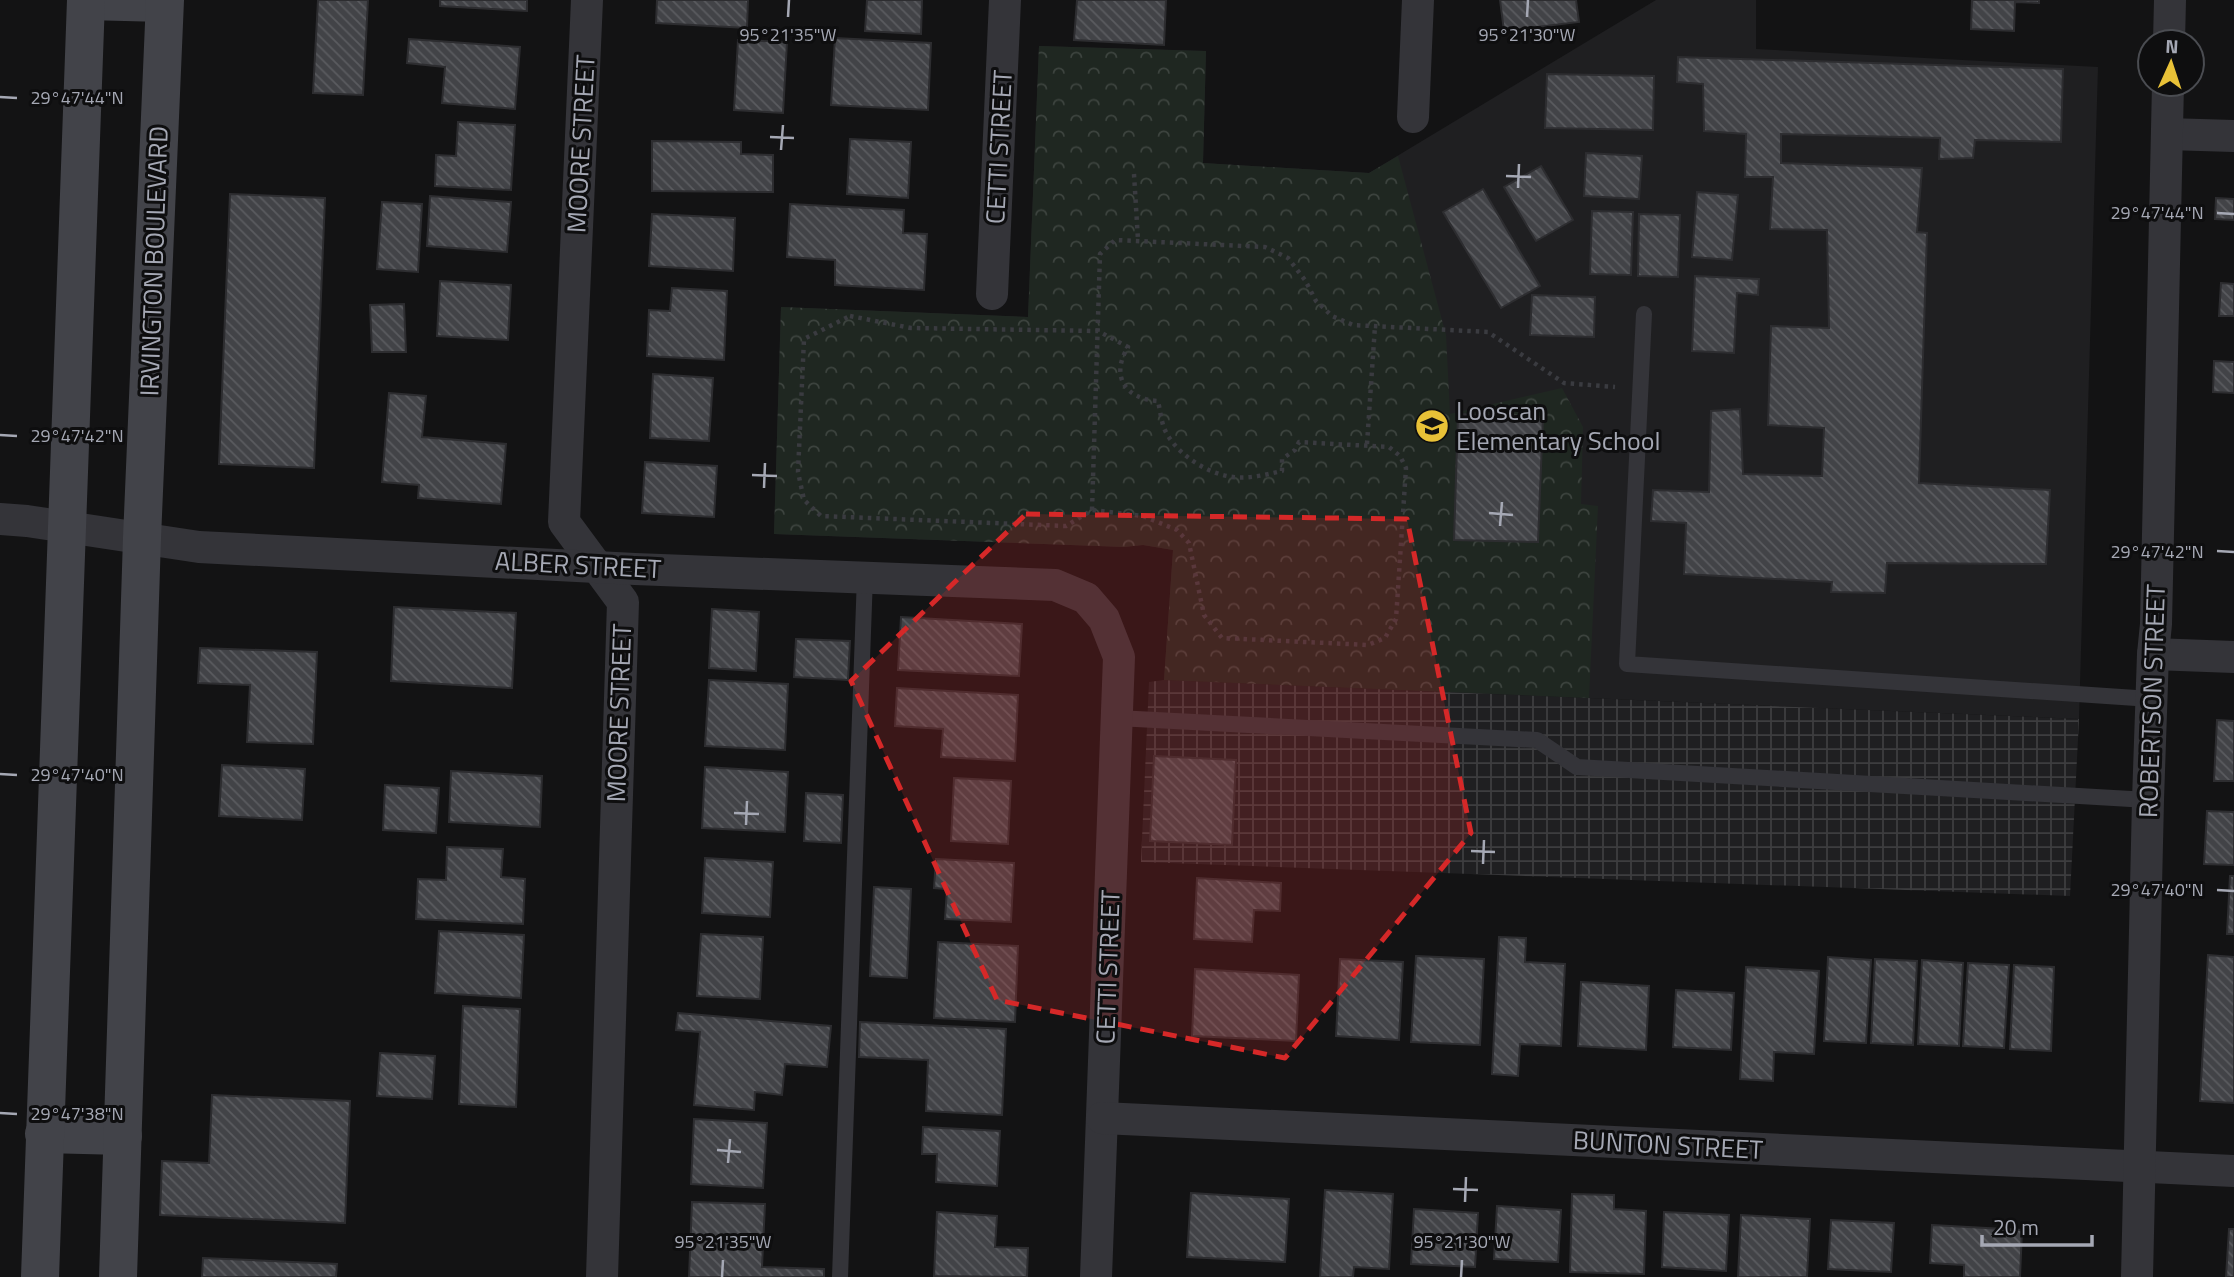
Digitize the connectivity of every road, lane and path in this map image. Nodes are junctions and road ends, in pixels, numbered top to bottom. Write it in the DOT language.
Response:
graph roads {
  1 [pos="587,0"];
  2 [pos="1005,0"];
  3 [pos="1418,0"];
  4 [pos="2170,0"];
  5 [pos="86,1"];
  6 [pos="164,1"];
  7 [pos="2169,28"];
  8 [pos="2168,98"];
  9 [pos="1413,117"];
  10 [pos="2167,134"];
  11 [pos="2234,136"];
  12 [pos="1135,174"];
  13 [pos="1138,240"];
  14 [pos="992,294"];
  15 [pos="1644,314"];
  16 [pos="1375,326"];
  17 [pos="1098,331"];
  18 [pos="1641,390"];
  19 [pos="1367,444"];
  20 [pos="1092,510"];
  21 [pos="0,519"];
  22 [pos="65,527"];
  23 [pos="142,538"];
  24 [pos="596,565"];
  25 [pos="865,576"];
  26 [pos="2153,654"];
  27 [pos="1119,657"];
  28 [pos="2234,657"];
  29 [pos="2151,699"];
  30 [pos="1117,718"];
  31 [pos="2148,800"];
  32 [pos="1102,1118"];
  33 [pos="44,1134"];
  34 [pos="122,1136"];
  35 [pos="2139,1167"];
  36 [pos="2234,1171"];
  37 [pos="40,1277"];
  38 [pos="118,1277"];
  39 [pos="602,1277"];
  40 [pos="840,1277"];
  41 [pos="1096,1277"];
  42 [pos="2137,1277"];
  1 -- 24 [label="street, MOORE STREET"];
  2 -- 14 [label="street, CETTI STREET"];
  3 -- 9 [label="street"];
  4 -- 7 [label="street"];
  5 -- 6 [label="main road"];
  5 -- 22 [label="main road"];
  6 -- 23 [label="main road, IRVINGTON BOULEVARD"];
  8 -- 10 [label="street, ROBERTSON STREET"];
  10 -- 11 [label="street"];
  10 -- 26 [label="street, ROBERTSON STREET"];
  12 -- 13 [label="path"];
  13 -- 16 [label="path"];
  13 -- 17 [label="path"];
  15 -- 18 [label="lane"];
  16 -- 18 [label="path"];
  16 -- 19 [label="path"];
  17 -- 19 [label="path"];
  17 -- 20 [label="path"];
  17 -- 20 [label="path"];
  18 -- 29 [label="lane"];
  19 -- 20 [label="path"];
  21 -- 22 [label="street, ALBER STREET"];
  22 -- 23 [label="street, ALBER STREET"];
  22 -- 33 [label="main road"];
  23 -- 24 [label="street, ALBER STREET"];
  23 -- 34 [label="main road, IRVINGTON BOULEVARD"];
  24 -- 25 [label="street, ALBER STREET"];
  24 -- 39 [label="street, MOORE STREET"];
  25 -- 27 [label="street, ALBER STREET"];
  25 -- 40 [label="lane"];
  26 -- 28 [label="street"];
  26 -- 29 [label="street, ROBERTSON STREET"];
  27 -- 30 [label="street, CETTI STREET"];
  29 -- 31 [label="street, ROBERTSON STREET"];
  30 -- 31 [label="lane"];
  30 -- 32 [label="street, CETTI STREET"];
  31 -- 35 [label="street, ROBERTSON STREET"];
  32 -- 35 [label="street, BUNTON STREET"];
  32 -- 41 [label="street, CETTI STREET"];
  33 -- 34 [label="main road"];
  33 -- 37 [label="main road"];
  34 -- 38 [label="main road, IRVINGTON BOULEVARD"];
  35 -- 36 [label="street, BUNTON STREET"];
  35 -- 42 [label="street, ROBERTSON STREET"];
}
